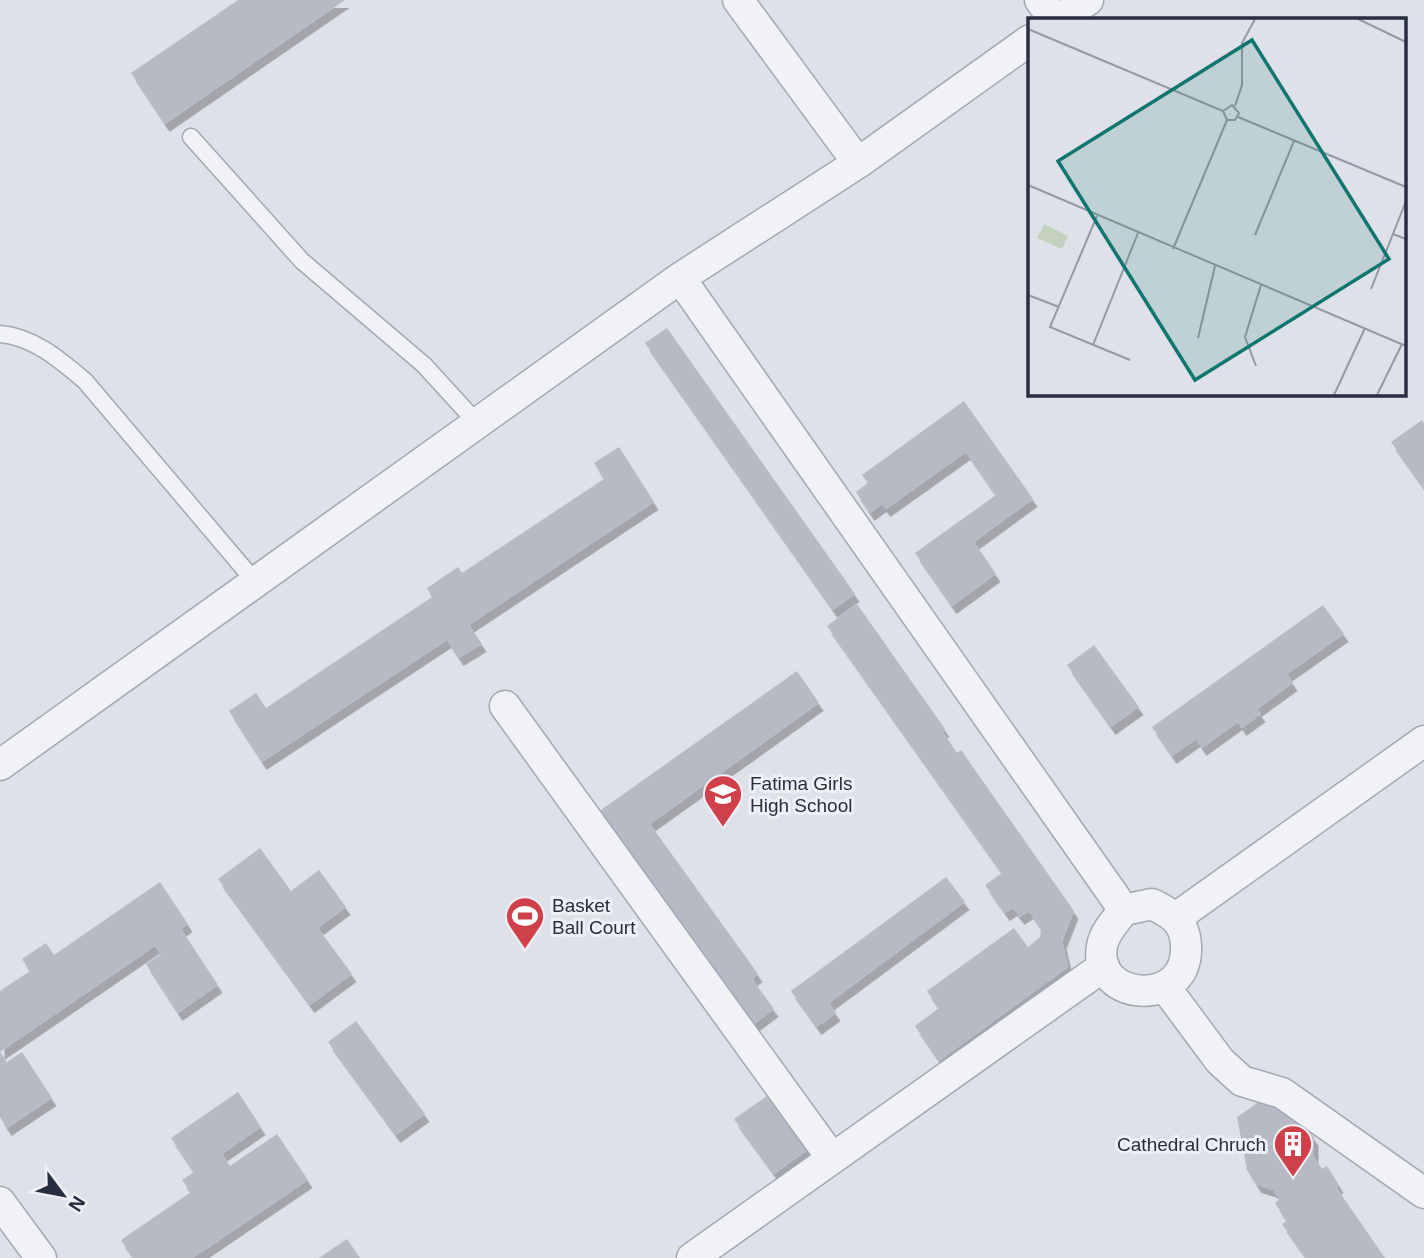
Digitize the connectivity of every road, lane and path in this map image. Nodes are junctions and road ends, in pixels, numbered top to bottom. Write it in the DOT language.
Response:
graph roads {
  1 [pos="738,0"];
  2 [pos="1040,0"];
  3 [pos="1088,0"];
  4 [pos="1053,18"];
  5 [pos="1061,18"];
  6 [pos="1028,41"];
  7 [pos="191,137"];
  8 [pos="858,163"];
  9 [pos="680,278"];
  10 [pos="0,334"];
  11 [pos="478,424"];
  12 [pos="257,583"];
  13 [pos="505,706"];
  14 [pos="1424,741"];
  15 [pos="0,765"];
  16 [pos="1124,910"];
  17 [pos="1177,916"];
  18 [pos="1104,966"];
  19 [pos="1165,987"];
  20 [pos="831,1157"];
  21 [pos="1424,1193"];
  22 [pos="0,1202"];
  23 [pos="41,1258"];
  24 [pos="692,1258"];
  1 -- 8 [label="street"];
  2 -- 4 [label="street"];
  3 -- 5 [label="street"];
  6 -- 8 [label="street"];
  7 -- 11 [label="lane"];
  8 -- 9 [label="street"];
  9 -- 11 [label="street"];
  9 -- 16 [label="street"];
  10 -- 12 [label="lane"];
  11 -- 12 [label="street"];
  12 -- 15 [label="street"];
  13 -- 20 [label="street"];
  14 -- 17 [label="street"];
  16 -- 17 [label="street"];
  16 -- 18 [label="street"];
  17 -- 19 [label="street"];
  18 -- 19 [label="street"];
  18 -- 20 [label="street"];
  19 -- 21 [label="street"];
  20 -- 24 [label="street"];
  22 -- 23 [label="street"];
}
